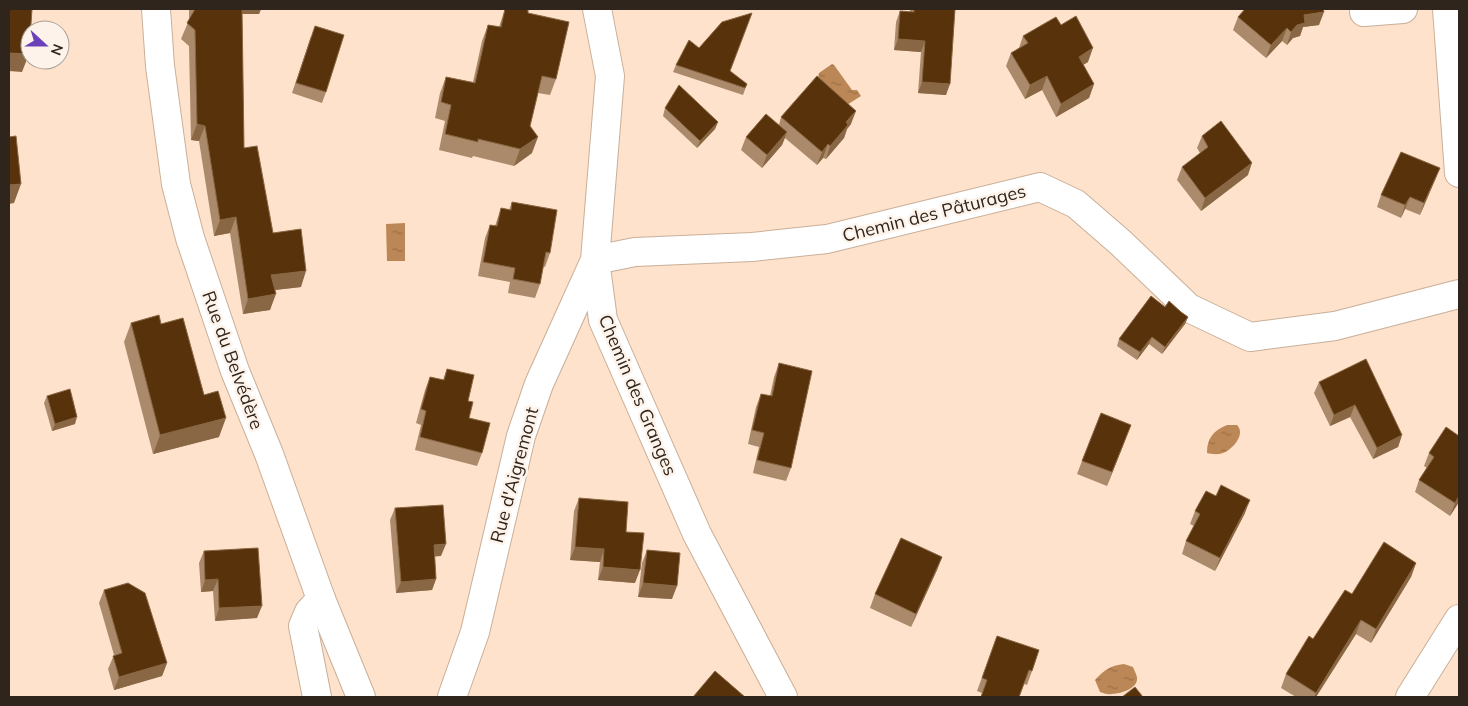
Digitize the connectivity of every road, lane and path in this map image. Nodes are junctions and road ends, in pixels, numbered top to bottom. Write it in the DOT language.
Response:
graph roads {
  1 [pos="156,9"];
  2 [pos="597,9"];
  3 [pos="1403,9"];
  4 [pos="1447,9"];
  5 [pos="1364,12"];
  6 [pos="1459,173"];
  7 [pos="595,260"];
  8 [pos="1459,294"];
  9 [pos="321,599"];
  10 [pos="1459,619"];
  11 [pos="317,697"];
  12 [pos="361,697"];
  13 [pos="452,697"];
  14 [pos="783,697"];
  15 [pos="1410,697"];
  1 -- 9 [label="street, Rue du Belvédère"];
  2 -- 7 [label="street, Chemin des Granges"];
  3 -- 5 [label="street"];
  4 -- 6 [label="street"];
  7 -- 8 [label="street, Chemin des Pâturages"];
  7 -- 13 [label="street, Rue d'Aigremont"];
  7 -- 14 [label="street, Chemin des Granges"];
  9 -- 11 [label="street"];
  9 -- 12 [label="street, Rue du Belvédère"];
  10 -- 15 [label="street"];
}
